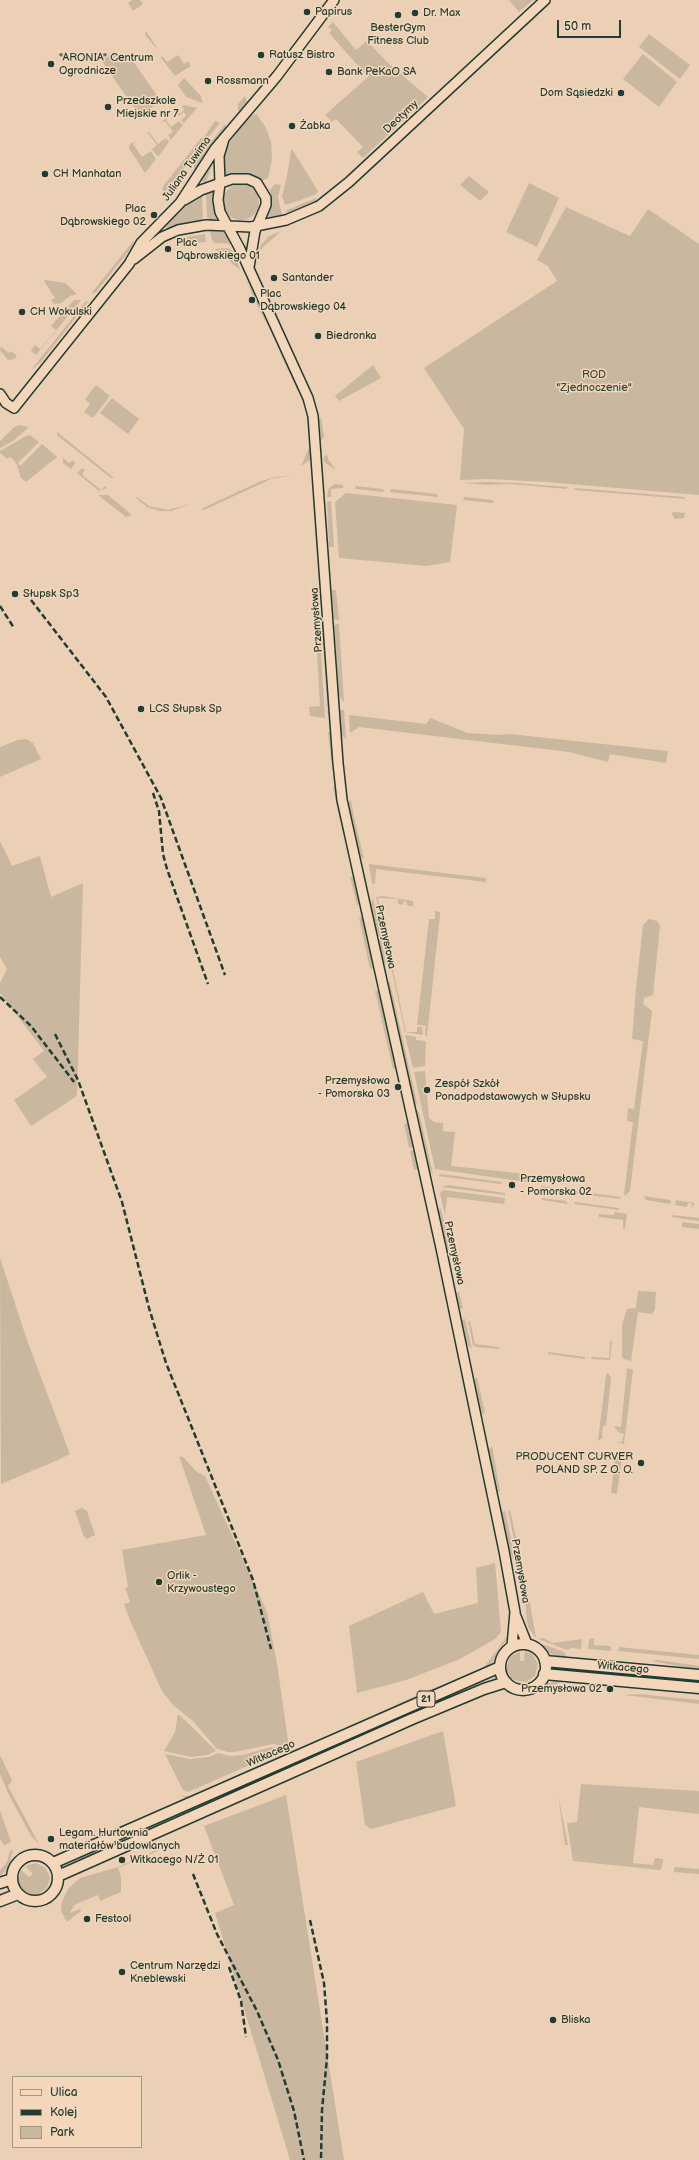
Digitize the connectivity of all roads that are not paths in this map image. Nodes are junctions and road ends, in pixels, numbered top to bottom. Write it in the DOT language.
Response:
graph roads {
  1 [pos="334,0"];
  2 [pos="545,0"];
  3 [pos="224,139"];
  4 [pos="220,183"];
  5 [pos="180,203"];
  6 [pos="258,225"];
  7 [pos="228,226"];
  8 [pos="129,264"];
  9 [pos="249,270"];
  10 [pos="0,394"];
  11 [pos="515,1612"];
  12 [pos="527,1644"];
  13 [pos="512,1646"];
  14 [pos="545,1661"];
  15 [pos="500,1667"];
  16 [pos="544,1674"];
  17 [pos="699,1675"];
  18 [pos="506,1682"];
  19 [pos="699,1688"];
  20 [pos="53,1863"];
  21 [pos="58,1876"];
  22 [pos="12,1878"];
  23 [pos="0,1883"];
  24 [pos="18,1894"];
  25 [pos="0,1901"];
  1 -- 3 [label="street, Juliana Tuwima"];
  2 -- 6 [label="street, Deotymy"];
  3 -- 4 [label="street"];
  3 -- 5 [label="street, Juliana Tuwima"];
  4 -- 5 [label="street"];
  4 -- 6 [label="street"];
  4 -- 7 [label="street"];
  5 -- 8 [label="street, Juliana Tuwima"];
  6 -- 7 [label="street"];
  6 -- 9 [label="street"];
  7 -- 8 [label="street"];
  7 -- 9 [label="street, Przemysłowa"];
  8 -- 10 [label="street, Juliana Tuwima"];
  9 -- 11 [label="street, Przemysłowa"];
  11 -- 12 [label="street, Przemysłowa"];
  11 -- 13 [label="street, Przemysłowa"];
  12 -- 13 [label="main road"];
  12 -- 14 [label="main road"];
  13 -- 15 [label="main road"];
  14 -- 16 [label="main road"];
  14 -- 17 [label="main road, Witkacego"];
  15 -- 18 [label="main road"];
  15 -- 20 [label="main road, Witkacego / 21"];
  16 -- 18 [label="main road"];
  16 -- 19 [label="main road, Witkacego"];
  18 -- 21 [label="main road, 21"];
  20 -- 21 [label="main road"];
  20 -- 22 [label="main road"];
  21 -- 24 [label="main road"];
  22 -- 23 [label="main road"];
  22 -- 24 [label="main road"];
  24 -- 25 [label="main road"];
}
